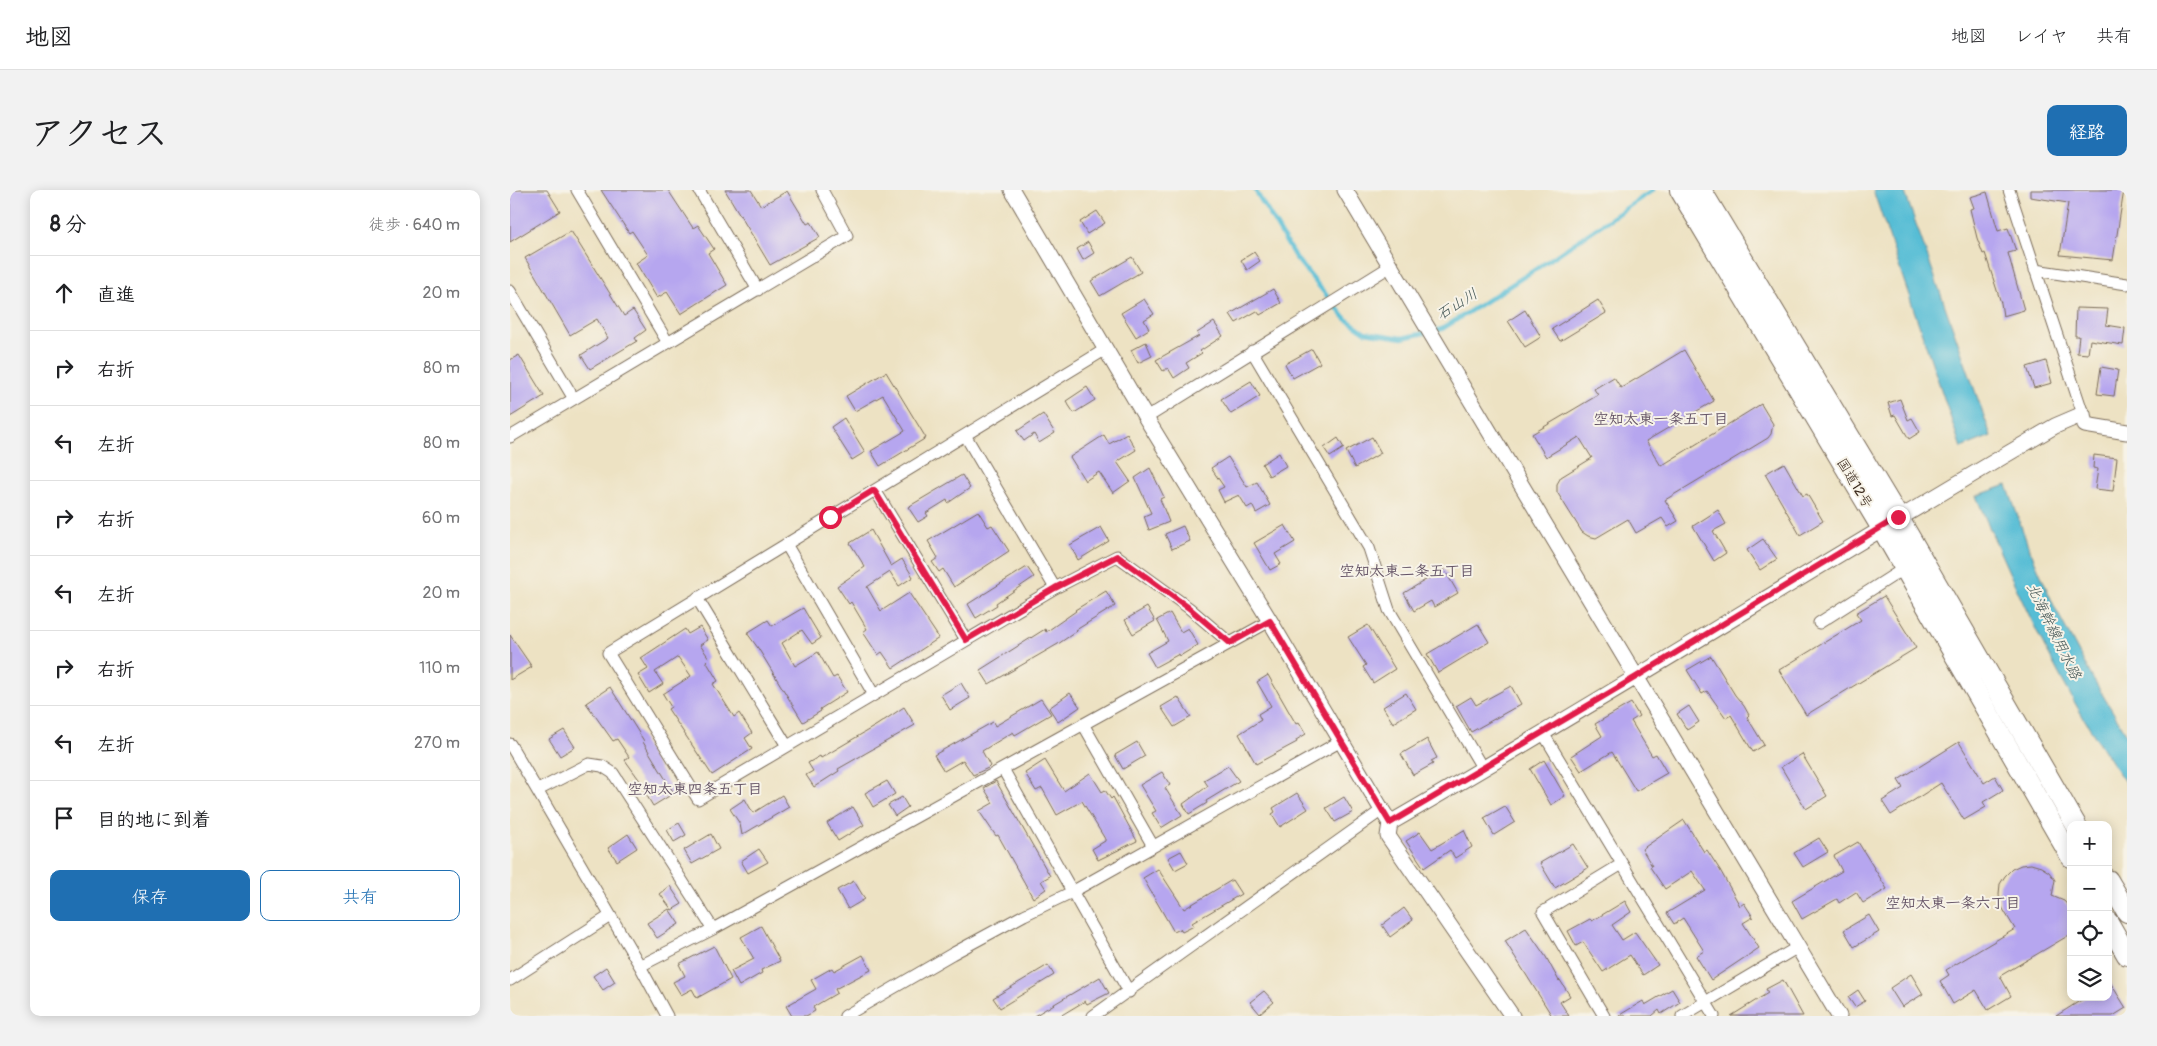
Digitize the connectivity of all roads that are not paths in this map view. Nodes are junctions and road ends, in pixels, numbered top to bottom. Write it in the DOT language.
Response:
graph roads {
  1 [pos="577,190"];
  2 [pos="699,190"];
  3 [pos="822,190"];
  4 [pos="1012,190"];
  5 [pos="1346,190"];
  6 [pos="1680,190"];
  7 [pos="1701,190"];
  8 [pos="2009,190"];
  9 [pos="1391,266"];
  10 [pos="2035,270"];
  11 [pos="2127,284"];
  12 [pos="758,290"];
  13 [pos="510,291"];
  14 [pos="668,343"];
  15 [pos="1106,349"];
  16 [pos="1252,351"];
  17 [pos="574,399"];
  18 [pos="2083,414"];
  19 [pos="1146,418"];
  20 [pos="2127,432"];
  21 [pos="965,435"];
  22 [pos="510,437"];
  23 [pos="874,490"];
  24 [pos="1889,522"];
  25 [pos="786,544"];
  26 [pos="1905,568"];
  27 [pos="1055,588"];
  28 [pos="697,598"];
  29 [pos="1270,621"];
  30 [pos="1819,624"];
  31 [pos="966,640"];
  32 [pos="1230,643"];
  33 [pos="1636,677"];
  34 [pos="874,695"];
  35 [pos="1083,724"];
  36 [pos="1543,733"];
  37 [pos="1341,740"];
  38 [pos="510,744"];
  39 [pos="787,746"];
  40 [pos="1003,769"];
  41 [pos="1483,769"];
  42 [pos="538,790"];
  43 [pos="1386,816"];
  44 [pos="2074,821"];
  45 [pos="1154,846"];
  46 [pos="2067,850"];
  47 [pos="1622,864"];
  48 [pos="2112,887"];
  49 [pos="1072,892"];
  50 [pos="2127,912"];
  51 [pos="610,916"];
  52 [pos="713,929"];
  53 [pos="2112,929"];
  54 [pos="1798,947"];
  55 [pos="2127,955"];
  56 [pos="640,966"];
  57 [pos="510,980"];
  58 [pos="1129,992"];
  59 [pos="1705,1002"];
  60 [pos="667,1016"];
  61 [pos="845,1016"];
  62 [pos="1093,1016"];
  63 [pos="1512,1016"];
  64 [pos="1604,1016"];
  65 [pos="1682,1016"];
  66 [pos="1714,1016"];
  67 [pos="1839,1016"];
  1 -- 14 [label="street"];
  2 -- 12 [label="street"];
  3 -- 12 [label="street"];
  4 -- 15 [label="street"];
  5 -- 9 [label="street"];
  6 -- 24 [label="highway, 国道12号"];
  7 -- 24 [label="highway, 国道12号"];
  8 -- 10 [label="street"];
  9 -- 16 [label="street"];
  9 -- 33 [label="street"];
  10 -- 11 [label="street"];
  10 -- 18 [label="street"];
  12 -- 14 [label="street"];
  13 -- 17 [label="street"];
  14 -- 17 [label="street"];
  15 -- 19 [label="street"];
  15 -- 21 [label="street"];
  16 -- 19 [label="street"];
  16 -- 41 [label="street"];
  17 -- 22 [label="street"];
  18 -- 20 [label="street"];
  18 -- 24 [label="street"];
  19 -- 29 [label="street"];
  21 -- 23 [label="street"];
  21 -- 27 [label="street"];
  23 -- 25 [label="street"];
  23 -- 31 [label="street"];
  24 -- 26 [label="highway, 国道12号"];
  24 -- 33 [label="street"];
  24 -- 44 [label="highway, 国道12号"];
  25 -- 28 [label="street"];
  25 -- 34 [label="street"];
  26 -- 30 [label="street"];
  26 -- 46 [label="highway, 国道12号"];
  27 -- 31 [label="street"];
  27 -- 32 [label="street"];
  28 -- 39 [label="street"];
  28 -- 39 [label="street"];
  29 -- 32 [label="street"];
  29 -- 37 [label="street"];
  31 -- 34 [label="street"];
  32 -- 35 [label="street"];
  33 -- 36 [label="street"];
  33 -- 54 [label="street"];
  34 -- 39 [label="street"];
  35 -- 40 [label="street"];
  35 -- 45 [label="street"];
  36 -- 41 [label="street"];
  36 -- 47 [label="street"];
  37 -- 43 [label="street"];
  37 -- 45 [label="street"];
  38 -- 42 [label="street"];
  40 -- 49 [label="street"];
  40 -- 52 [label="street"];
  41 -- 43 [label="street"];
  42 -- 51 [label="street"];
  42 -- 52 [label="street"];
  43 -- 58 [label="street"];
  43 -- 63 [label="street"];
  45 -- 49 [label="street"];
  47 -- 59 [label="street"];
  47 -- 64 [label="street"];
  48 -- 50 [label="highway"];
  49 -- 58 [label="street"];
  49 -- 61 [label="street"];
  51 -- 56 [label="street"];
  51 -- 57 [label="street"];
  52 -- 56 [label="street"];
  53 -- 55 [label="highway"];
  54 -- 59 [label="street"];
  54 -- 67 [label="street"];
  56 -- 60 [label="street"];
  58 -- 62 [label="street"];
  59 -- 65 [label="street"];
  59 -- 66 [label="street"];
}
